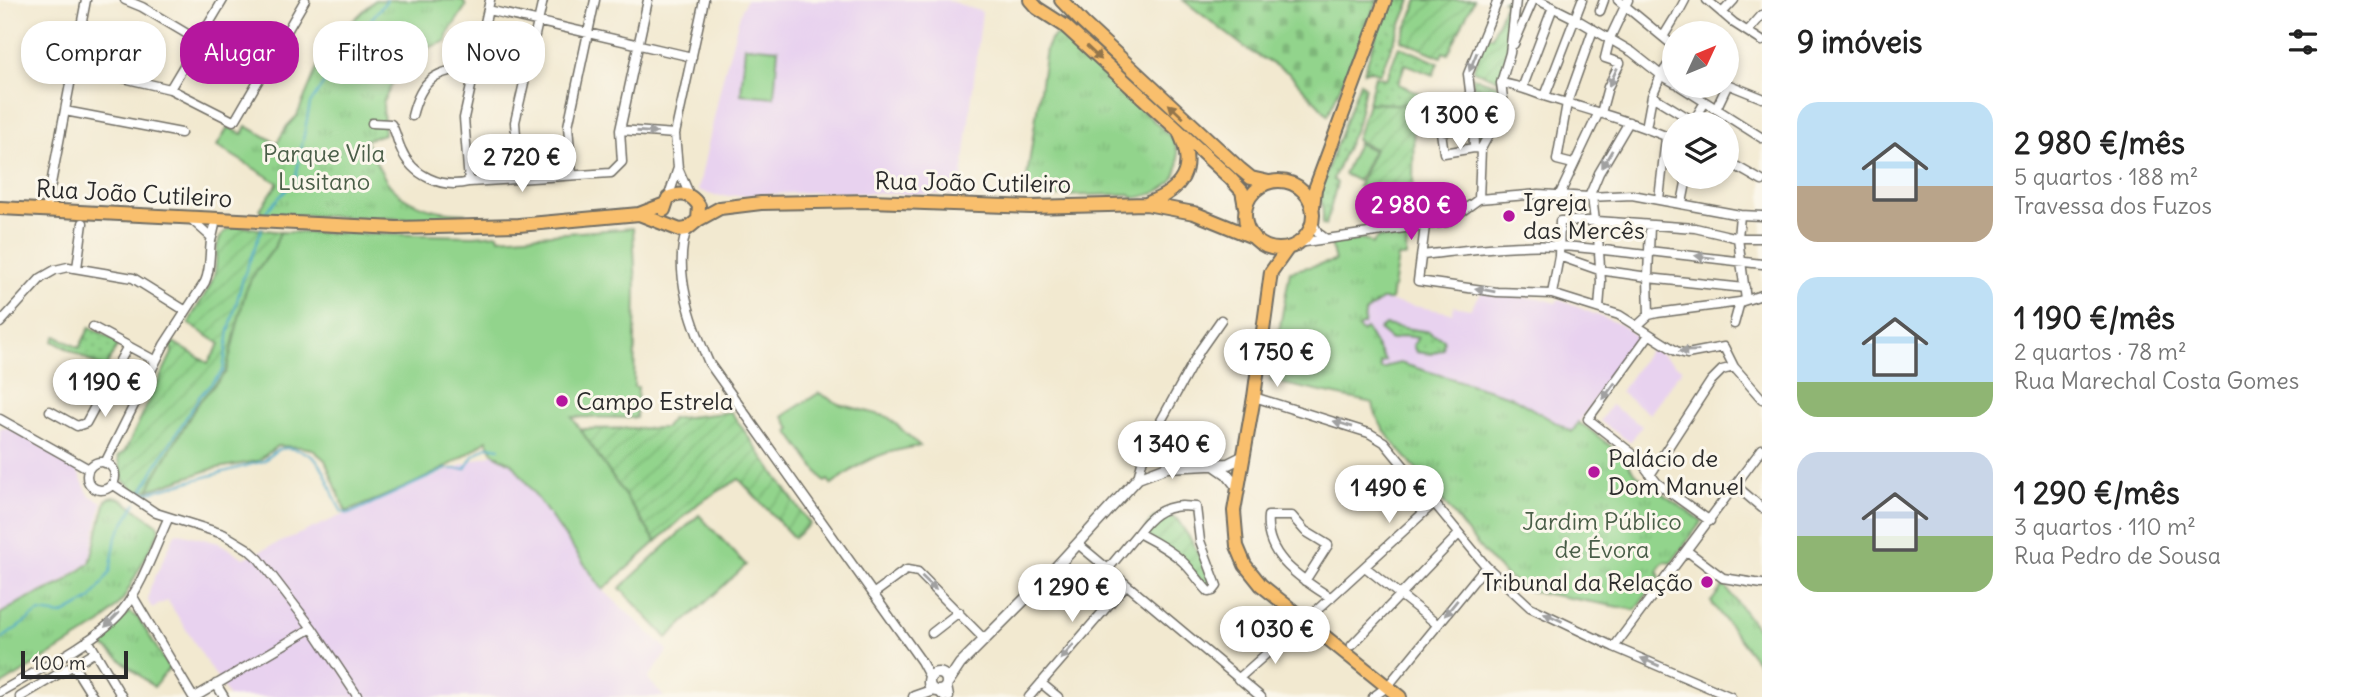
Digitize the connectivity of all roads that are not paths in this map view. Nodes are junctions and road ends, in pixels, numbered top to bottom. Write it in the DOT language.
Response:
graph roads {
  1 [pos="86,0"];
  2 [pos="125,0"];
  3 [pos="223,0"];
  4 [pos="491,0"];
  5 [pos="543,0"];
  6 [pos="595,0"];
  7 [pos="648,0"];
  8 [pos="704,0"];
  9 [pos="1030,0"];
  10 [pos="1059,0"];
  11 [pos="1385,0"];
  12 [pos="1498,0"];
  13 [pos="1516,0"];
  14 [pos="1536,0"];
  15 [pos="1582,0"];
  16 [pos="1604,0"];
  17 [pos="1685,0"];
  18 [pos="1707,0"];
  19 [pos="1734,0"];
  20 [pos="302,1"];
  21 [pos="1624,2"];
  22 [pos="1553,8"];
  23 [pos="1042,9"];
  24 [pos="488,10"];
  25 [pos="1600,11"];
  26 [pos="1722,13"];
  27 [pos="1762,15"];
  28 [pos="1574,18"];
  29 [pos="82,21"];
  30 [pos="211,21"];
  31 [pos="485,21"];
  32 [pos="530,21"];
  33 [pos="538,21"];
  34 [pos="1673,21"];
  35 [pos="545,25"];
  36 [pos="180,30"];
  37 [pos="1593,30"];
  38 [pos="1748,31"];
  39 [pos="588,34"];
  40 [pos="1662,36"];
  41 [pos="1610,41"];
  42 [pos="1762,41"];
  43 [pos="638,45"];
  44 [pos="1510,53"];
  45 [pos="692,57"];
  46 [pos="180,72"];
  47 [pos="442,73"];
  48 [pos="1661,75"];
  49 [pos="1500,83"];
  50 [pos="70,84"];
  51 [pos="149,84"];
  52 [pos="471,84"];
  53 [pos="524,84"];
  54 [pos="1522,86"];
  55 [pos="170,89"];
  56 [pos="1740,89"];
  57 [pos="1545,96"];
  58 [pos="1652,96"];
  59 [pos="1699,98"];
  60 [pos="1721,98"];
  61 [pos="1762,98"];
  62 [pos="1705,102"];
  63 [pos="1567,103"];
  64 [pos="1716,109"];
  65 [pos="65,111"];
  66 [pos="1600,112"];
  67 [pos="1677,112"];
  68 [pos="1699,112"];
  69 [pos="412,116"];
  70 [pos="1629,122"];
  71 [pos="372,123"];
  72 [pos="1474,127"];
  73 [pos="1646,128"];
  74 [pos="620,130"];
  75 [pos="1179,131"];
  76 [pos="181,134"];
  77 [pos="675,134"];
  78 [pos="1662,134"];
  79 [pos="1762,138"];
  80 [pos="1478,149"];
  81 [pos="1573,164"];
  82 [pos="1326,166"];
  83 [pos="678,168"];
  84 [pos="1739,168"];
  85 [pos="572,175"];
  86 [pos="519,179"];
  87 [pos="1762,181"];
  88 [pos="469,182"];
  89 [pos="1269,182"];
  90 [pos="1295,184"];
  91 [pos="1662,184"];
  92 [pos="1685,189"];
  93 [pos="1560,194"];
  94 [pos="1591,197"];
  95 [pos="692,198"];
  96 [pos="1479,199"];
  97 [pos="1659,199"];
  98 [pos="667,201"];
  99 [pos="1682,203"];
  100 [pos="1146,204"];
  101 [pos="729,206"];
  102 [pos="1,208"];
  103 [pos="1313,208"];
  104 [pos="1245,210"];
  105 [pos="46,211"];
  106 [pos="639,214"];
  107 [pos="1740,215"];
  108 [pos="187,216"];
  109 [pos="1762,216"];
  110 [pos="215,218"];
  111 [pos="230,219"];
  112 [pos="1596,221"];
  113 [pos="1214,222"];
  114 [pos="83,223"];
  115 [pos="1312,223"];
  116 [pos="693,224"];
  117 [pos="671,226"];
  118 [pos="1426,226"];
  119 [pos="1650,226"];
  120 [pos="212,235"];
  121 [pos="1738,237"];
  122 [pos="1762,238"];
  123 [pos="1326,239"];
  124 [pos="1258,241"];
  125 [pos="682,243"];
  126 [pos="1293,246"];
  127 [pos="1559,246"];
  128 [pos="1597,250"];
  129 [pos="1648,253"];
  130 [pos="1422,255"];
  131 [pos="1559,256"];
  132 [pos="1742,263"];
  133 [pos="1762,264"];
  134 [pos="77,268"];
  135 [pos="1599,270"];
  136 [pos="1271,272"];
  137 [pos="1647,277"];
  138 [pos="1745,288"];
  139 [pos="1552,294"];
  140 [pos="1762,295"];
  141 [pos="1743,301"];
  142 [pos="1599,308"];
  143 [pos="187,311"];
  144 [pos="1649,315"];
  145 [pos="1221,320"];
  146 [pos="0,323"];
  147 [pos="1734,324"];
  148 [pos="1638,325"];
  149 [pos="93,327"];
  150 [pos="1648,335"];
  151 [pos="128,346"];
  152 [pos="156,361"];
  153 [pos="1734,367"];
  154 [pos="1254,397"];
  155 [pos="1762,399"];
  156 [pos="50,411"];
  157 [pos="0,419"];
  158 [pos="1762,449"];
  159 [pos="1244,456"];
  160 [pos="105,463"];
  161 [pos="1214,465"];
  162 [pos="89,469"];
  163 [pos="1241,470"];
  164 [pos="1650,475"];
  165 [pos="1138,478"];
  166 [pos="113,484"];
  167 [pos="1735,485"];
  168 [pos="1238,488"];
  169 [pos="1433,504"];
  170 [pos="1762,508"];
  171 [pos="169,519"];
  172 [pos="1710,521"];
  173 [pos="1138,533"];
  174 [pos="1458,535"];
  175 [pos="1078,544"];
  176 [pos="1687,551"];
  177 [pos="1486,566"];
  178 [pos="1365,567"];
  179 [pos="1108,569"];
  180 [pos="1306,581"];
  181 [pos="1126,584"];
  182 [pos="1762,584"];
  183 [pos="873,594"];
  184 [pos="1399,594"];
  185 [pos="132,595"];
  186 [pos="1331,598"];
  187 [pos="959,612"];
  188 [pos="1304,622"];
  189 [pos="1437,625"];
  190 [pos="312,628"];
  191 [pos="1293,630"];
  192 [pos="932,633"];
  193 [pos="88,639"];
  194 [pos="985,640"];
  195 [pos="1352,645"];
  196 [pos="1614,647"];
  197 [pos="95,652"];
  198 [pos="73,665"];
  199 [pos="1238,680"];
  200 [pos="938,683"];
  201 [pos="1041,683"];
  202 [pos="216,684"];
  203 [pos="1387,687"];
  204 [pos="1031,694"];
  205 [pos="1,695"];
  206 [pos="915,696"];
  207 [pos="20,697"];
  208 [pos="93,697"];
  209 [pos="122,697"];
  210 [pos="194,697"];
  211 [pos="224,697"];
  212 [pos="358,697"];
  213 [pos="950,697"];
  214 [pos="1042,697"];
  215 [pos="1058,697"];
  216 [pos="1261,697"];
  217 [pos="1373,697"];
  218 [pos="1399,697"];
  219 [pos="1731,697"];
  1 -- 29 [label="street"];
  2 -- 36 [label="street"];
  3 -- 30 [label="street"];
  4 -- 24 [label="street"];
  5 -- 33 [label="street"];
  6 -- 39 [label="street"];
  7 -- 43 [label="street"];
  8 -- 45 [label="street"];
  9 -- 23 [label="main road"];
  10 -- 23 [label="main road"];
  89 -- 10 [label="main road, one-way"];
  11 -- 82 [label="main road"];
  12 -- 72 [label="street, one-way"];
  13 -- 44 [label="street"];
  14 -- 22 [label="street"];
  14 -- 44 [label="street"];
  15 -- 28 [label="street"];
  16 -- 25 [label="street"];
  17 -- 34 [label="street"];
  18 -- 26 [label="street"];
  19 -- 26 [label="street"];
  20 -- 55 [label="street"];
  21 -- 40 [label="street"];
  21 -- 41 [label="street"];
  22 -- 28 [label="street"];
  22 -- 54 [label="street"];
  23 -- 75 [label="main road, one-way"];
  24 -- 31 [label="street"];
  24 -- 32 [label="street"];
  26 -- 38 [label="street"];
  27 -- 38 [label="street"];
  28 -- 37 [label="street"];
  28 -- 57 [label="street"];
  35 -- 39 [label="street"];
  37 -- 41 [label="street"];
  37 -- 63 [label="street"];
  38 -- 42 [label="street"];
  39 -- 43 [label="street"];
  39 -- 85 [label="street"];
  41 -- 48 [label="street"];
  41 -- 66 [label="street, one-way"];
  43 -- 45 [label="street"];
  43 -- 74 [label="street"];
  44 -- 49 [label="street"];
  45 -- 77 [label="street"];
  46 -- 55 [label="street"];
  47 -- 69 [label="street"];
  48 -- 58 [label="street"];
  49 -- 54 [label="street"];
  49 -- 80 [label="street"];
  50 -- 65 [label="street"];
  51 -- 55 [label="street"];
  52 -- 88 [label="street"];
  53 -- 86 [label="street"];
  54 -- 57 [label="street"];
  56 -- 61 [label="street"];
  57 -- 63 [label="street"];
  58 -- 67 [label="street"];
  58 -- 73 [label="street"];
  59 -- 62 [label="street"];
  60 -- 64 [label="street"];
  62 -- 64 [label="street"];
  62 -- 68 [label="street"];
  63 -- 66 [label="street"];
  63 -- 81 [label="street"];
  64 -- 79 [label="street"];
  65 -- 76 [label="street"];
  65 -- 105 [label="street"];
  66 -- 70 [label="street"];
  66 -- 81 [label="street"];
  70 -- 73 [label="street"];
  70 -- 94 [label="street, one-way"];
  71 -- 88 [label="street"];
  72 -- 80 [label="street"];
  72 -- 80 [label="street"];
  73 -- 78 [label="street"];
  74 -- 77 [label="street, one-way"];
  74 -- 85 [label="street"];
  75 -- 100 [label="main road"];
  75 -- 104 [label="main road"];
  77 -- 83 [label="street"];
  80 -- 96 [label="street"];
  81 -- 93 [label="street"];
  82 -- 90 [label="main road"];
  82 -- 103 [label="main road"];
  83 -- 95 [label="street"];
  83 -- 98 [label="street"];
  84 -- 87 [label="street"];
  85 -- 86 [label="street"];
  86 -- 88 [label="street"];
  89 -- 90 [label="main road"];
  89 -- 104 [label="main road"];
  90 -- 103 [label="main road"];
  91 -- 97 [label="street"];
  92 -- 99 [label="street"];
  93 -- 94 [label="street"];
  93 -- 96 [label="street"];
  94 -- 97 [label="street"];
  94 -- 112 [label="street"];
  95 -- 98 [label="main road, Rua João Cutileiro"];
  95 -- 101 [label="main road, Rua João Cutileiro"];
  95 -- 116 [label="main road"];
  96 -- 118 [label="street"];
  97 -- 99 [label="street"];
  98 -- 106 [label="main road, Rua João Cutileiro"];
  98 -- 117 [label="main road"];
  99 -- 107 [label="street"];
  100 -- 101 [label="main road, Rua João Cutileiro"];
  100 -- 113 [label="main road, Rua João Cutileiro"];
  101 -- 116 [label="main road, Rua João Cutileiro"];
  102 -- 105 [label="main road, Rua João Cutileiro"];
  103 -- 115 [label="main road"];
  104 -- 113 [label="main road"];
  104 -- 124 [label="main road"];
  105 -- 108 [label="main road, Rua João Cutileiro"];
  106 -- 111 [label="main road, Rua João Cutileiro"];
  106 -- 117 [label="main road, Rua João Cutileiro"];
  107 -- 109 [label="street"];
  107 -- 121 [label="street"];
  108 -- 110 [label="main road, Rua João Cutileiro"];
  108 -- 120 [label="street"];
  110 -- 111 [label="main road, Rua João Cutileiro"];
  110 -- 120 [label="street"];
  111 -- 120 [label="street"];
  112 -- 119 [label="street"];
  112 -- 127 [label="street"];
  112 -- 128 [label="street"];
  113 -- 124 [label="main road, Rua João Cutileiro"];
  114 -- 134 [label="street"];
  115 -- 123 [label="street"];
  115 -- 126 [label="main road"];
  116 -- 117 [label="main road, Rua João Cutileiro"];
  116 -- 125 [label="street"];
  117 -- 125 [label="street"];
  118 -- 123 [label="street"];
  118 -- 130 [label="street"];
  119 -- 121 [label="street"];
  119 -- 129 [label="street"];
  120 -- 143 [label="street"];
  121 -- 122 [label="street"];
  121 -- 132 [label="street"];
  123 -- 126 [label="street"];
  124 -- 126 [label="main road"];
  124 -- 136 [label="main road"];
  125 -- 183 [label="street"];
  126 -- 136 [label="main road"];
  127 -- 128 [label="street"];
  127 -- 130 [label="street"];
  127 -- 131 [label="street"];
  128 -- 129 [label="street"];
  128 -- 135 [label="street"];
  132 -- 129 [label="street, one-way"];
  129 -- 137 [label="street"];
  139 -- 130 [label="street, one-way"];
  131 -- 135 [label="street"];
  131 -- 139 [label="street"];
  132 -- 133 [label="street"];
  132 -- 138 [label="street"];
  134 -- 143 [label="street"];
  134 -- 146 [label="street"];
  135 -- 137 [label="street"];
  135 -- 142 [label="street"];
  136 -- 154 [label="main road"];
  137 -- 138 [label="street"];
  137 -- 144 [label="street"];
  138 -- 141 [label="street"];
  139 -- 142 [label="street"];
  140 -- 141 [label="street"];
  141 -- 144 [label="street"];
  141 -- 147 [label="street"];
  142 -- 148 [label="street"];
  143 -- 152 [label="street"];
  144 -- 148 [label="street"];
  145 -- 165 [label="street"];
  148 -- 150 [label="street"];
  149 -- 151 [label="street"];
  153 -- 150 [label="street, one-way"];
  150 -- 164 [label="street, one-way"];
  151 -- 152 [label="street"];
  151 -- 156 [label="street"];
  152 -- 160 [label="street"];
  153 -- 155 [label="street"];
  153 -- 164 [label="street"];
  154 -- 159 [label="main road"];
  169 -- 154 [label="street, one-way"];
  157 -- 162 [label="street"];
  158 -- 167 [label="street"];
  159 -- 161 [label="street"];
  159 -- 163 [label="main road"];
  160 -- 162 [label="street"];
  160 -- 166 [label="street"];
  161 -- 163 [label="street"];
  161 -- 165 [label="street"];
  161 -- 168 [label="street"];
  162 -- 166 [label="street"];
  163 -- 168 [label="main road"];
  164 -- 172 [label="street"];
  165 -- 175 [label="street"];
  166 -- 171 [label="street"];
  167 -- 170 [label="street"];
  167 -- 172 [label="street"];
  168 -- 188 [label="main road"];
  169 -- 174 [label="street"];
  169 -- 178 [label="street"];
  171 -- 185 [label="street"];
  171 -- 190 [label="street"];
  172 -- 176 [label="street"];
  173 -- 173 [label="street"];
  173 -- 179 [label="street"];
  174 -- 177 [label="street"];
  174 -- 184 [label="street"];
  175 -- 179 [label="street"];
  175 -- 194 [label="street"];
  176 -- 182 [label="street"];
  176 -- 196 [label="street"];
  177 -- 189 [label="street, one-way"];
  196 -- 177 [label="street, one-way"];
  178 -- 184 [label="street"];
  178 -- 186 [label="street"];
  179 -- 181 [label="street"];
  180 -- 180 [label="street"];
  180 -- 186 [label="street"];
  181 -- 199 [label="street"];
  181 -- 201 [label="street, one-way"];
  183 -- 187 [label="street, one-way"];
  183 -- 200 [label="street"];
  184 -- 189 [label="street"];
  184 -- 195 [label="street"];
  185 -- 193 [label="street, one-way"];
  185 -- 210 [label="street"];
  186 -- 188 [label="street"];
  187 -- 192 [label="street"];
  187 -- 194 [label="street"];
  188 -- 203 [label="main road"];
  189 -- 203 [label="street"];
  190 -- 202 [label="street"];
  190 -- 212 [label="street"];
  191 -- 199 [label="street"];
  193 -- 197 [label="street"];
  193 -- 205 [label="street"];
  194 -- 200 [label="street"];
  219 -- 196 [label="street, one-way"];
  197 -- 198 [label="street"];
  197 -- 209 [label="street"];
  198 -- 207 [label="street"];
  198 -- 208 [label="street"];
  199 -- 216 [label="street"];
  200 -- 206 [label="street"];
  200 -- 213 [label="street"];
  201 -- 204 [label="street"];
  201 -- 215 [label="street"];
  202 -- 210 [label="street"];
  202 -- 211 [label="street"];
  203 -- 217 [label="street"];
  203 -- 218 [label="main road"];
  204 -- 214 [label="street"];
}
